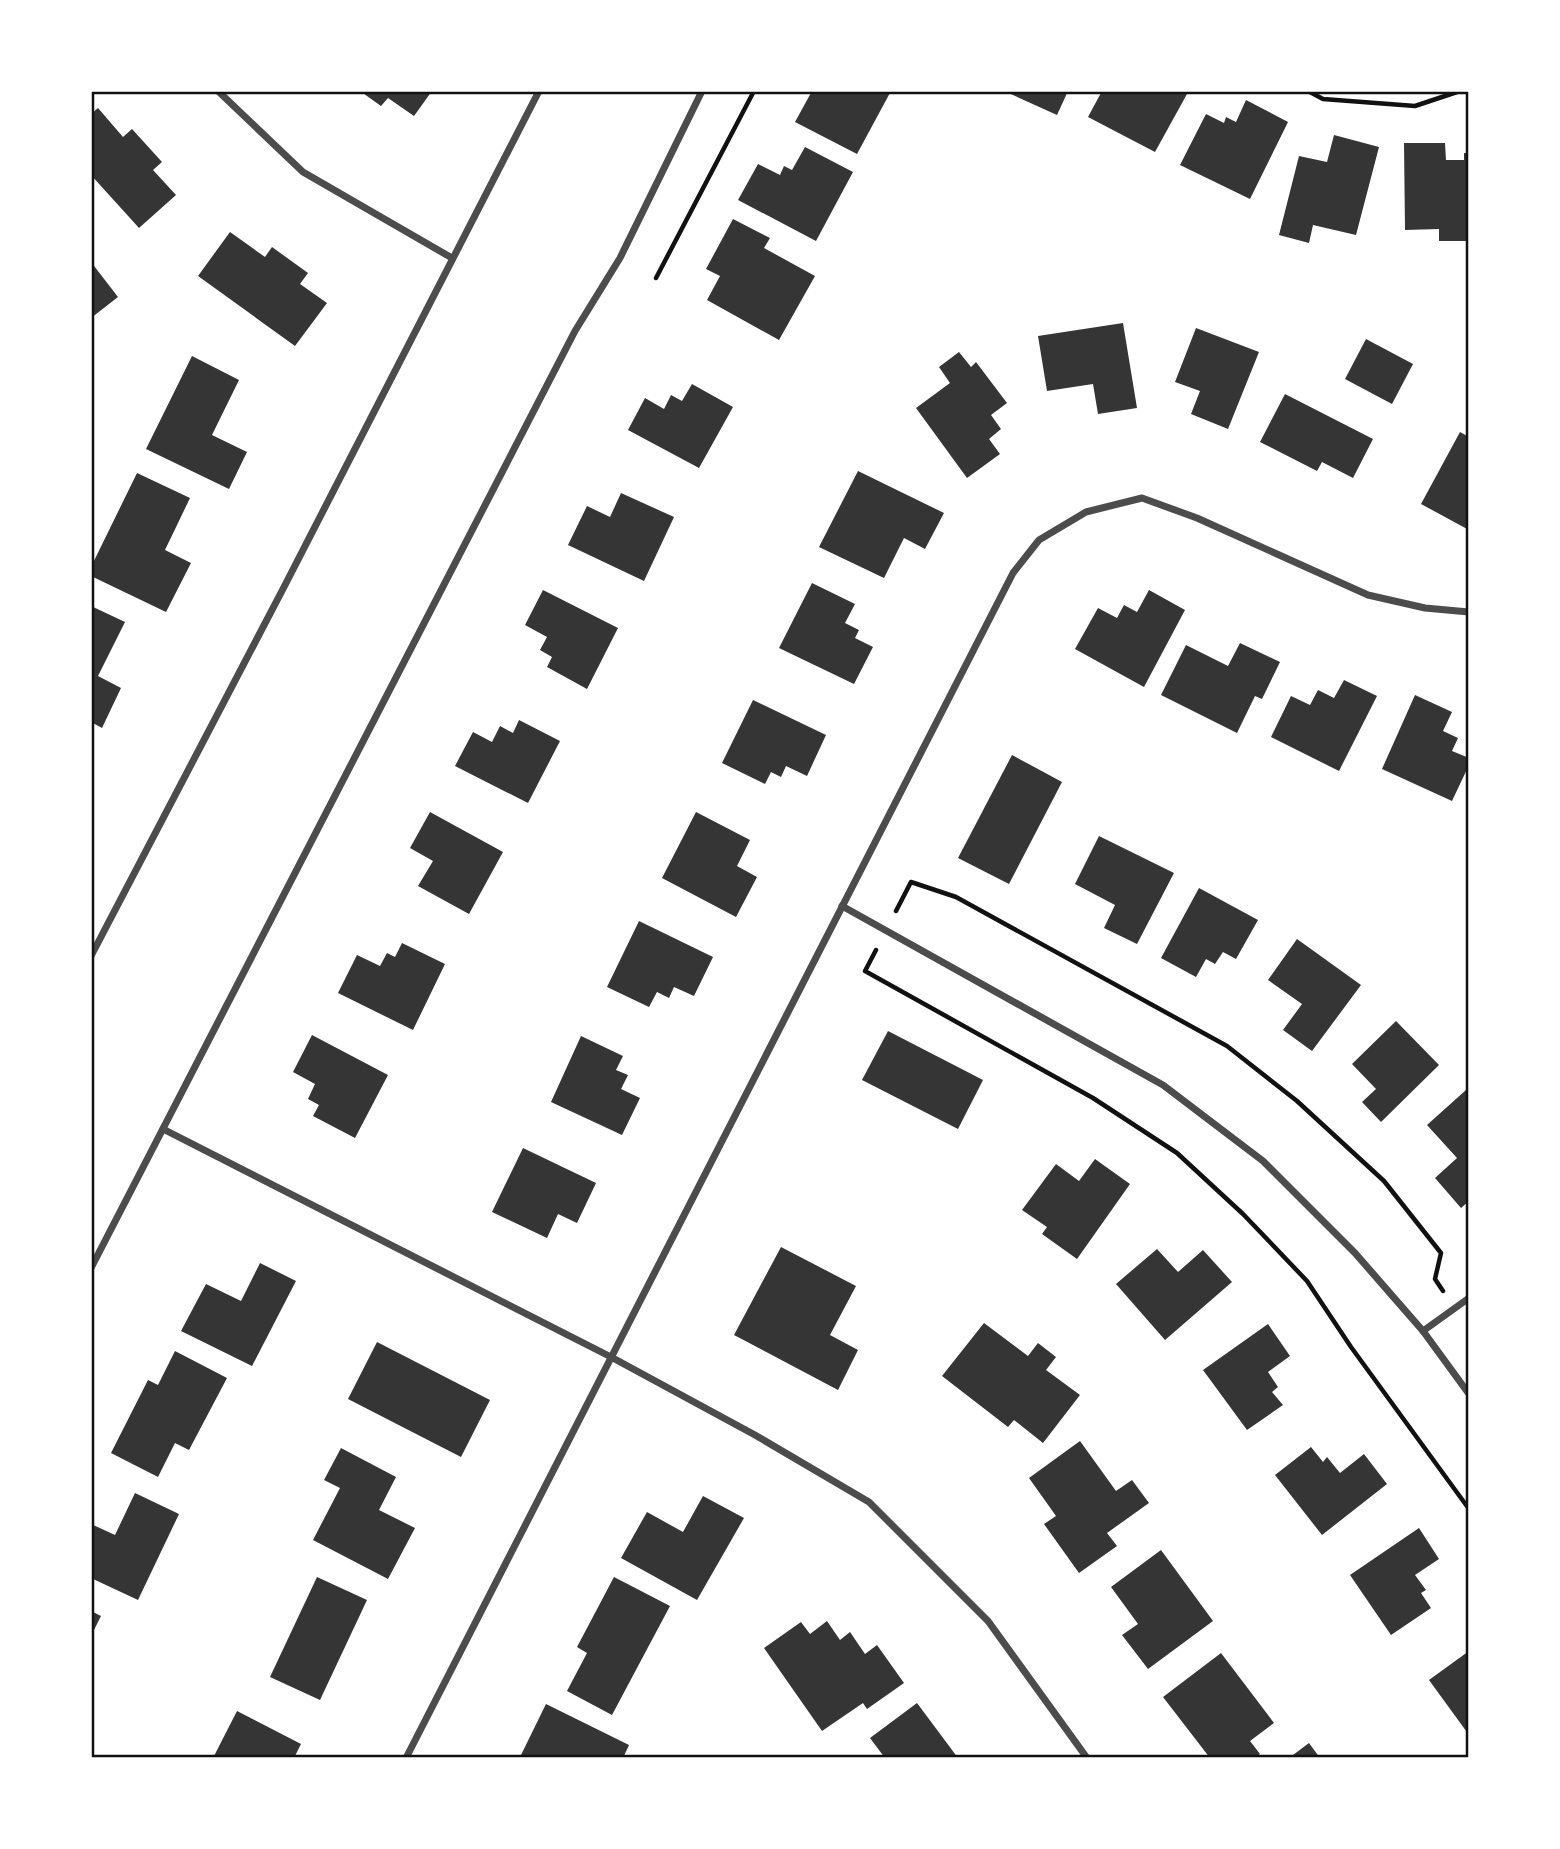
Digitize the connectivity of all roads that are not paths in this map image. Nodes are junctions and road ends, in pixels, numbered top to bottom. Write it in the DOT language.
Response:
graph roads {
  1 [pos="218,91"];
  2 [pos="538,91"];
  3 [pos="702,91"];
  4 [pos="452,258"];
  5 [pos="1469,612"];
  6 [pos="842,906"];
  7 [pos="91,956"];
  8 [pos="163,1129"];
  9 [pos="91,1268"];
  10 [pos="1469,1298"];
  11 [pos="1423,1331"];
  12 [pos="611,1357"];
  13 [pos="1469,1394"];
  14 [pos="406,1758"];
  15 [pos="1087,1758"];
  1 -- 4 [label="street"];
  2 -- 4 [label="street"];
  3 -- 8 [label="street"];
  4 -- 7 [label="street"];
  5 -- 6 [label="street"];
  6 -- 11 [label="street"];
  6 -- 12 [label="street"];
  8 -- 9 [label="street"];
  8 -- 12 [label="street"];
  10 -- 11 [label="street"];
  11 -- 13 [label="street"];
  12 -- 14 [label="street"];
  12 -- 15 [label="street"];
}
